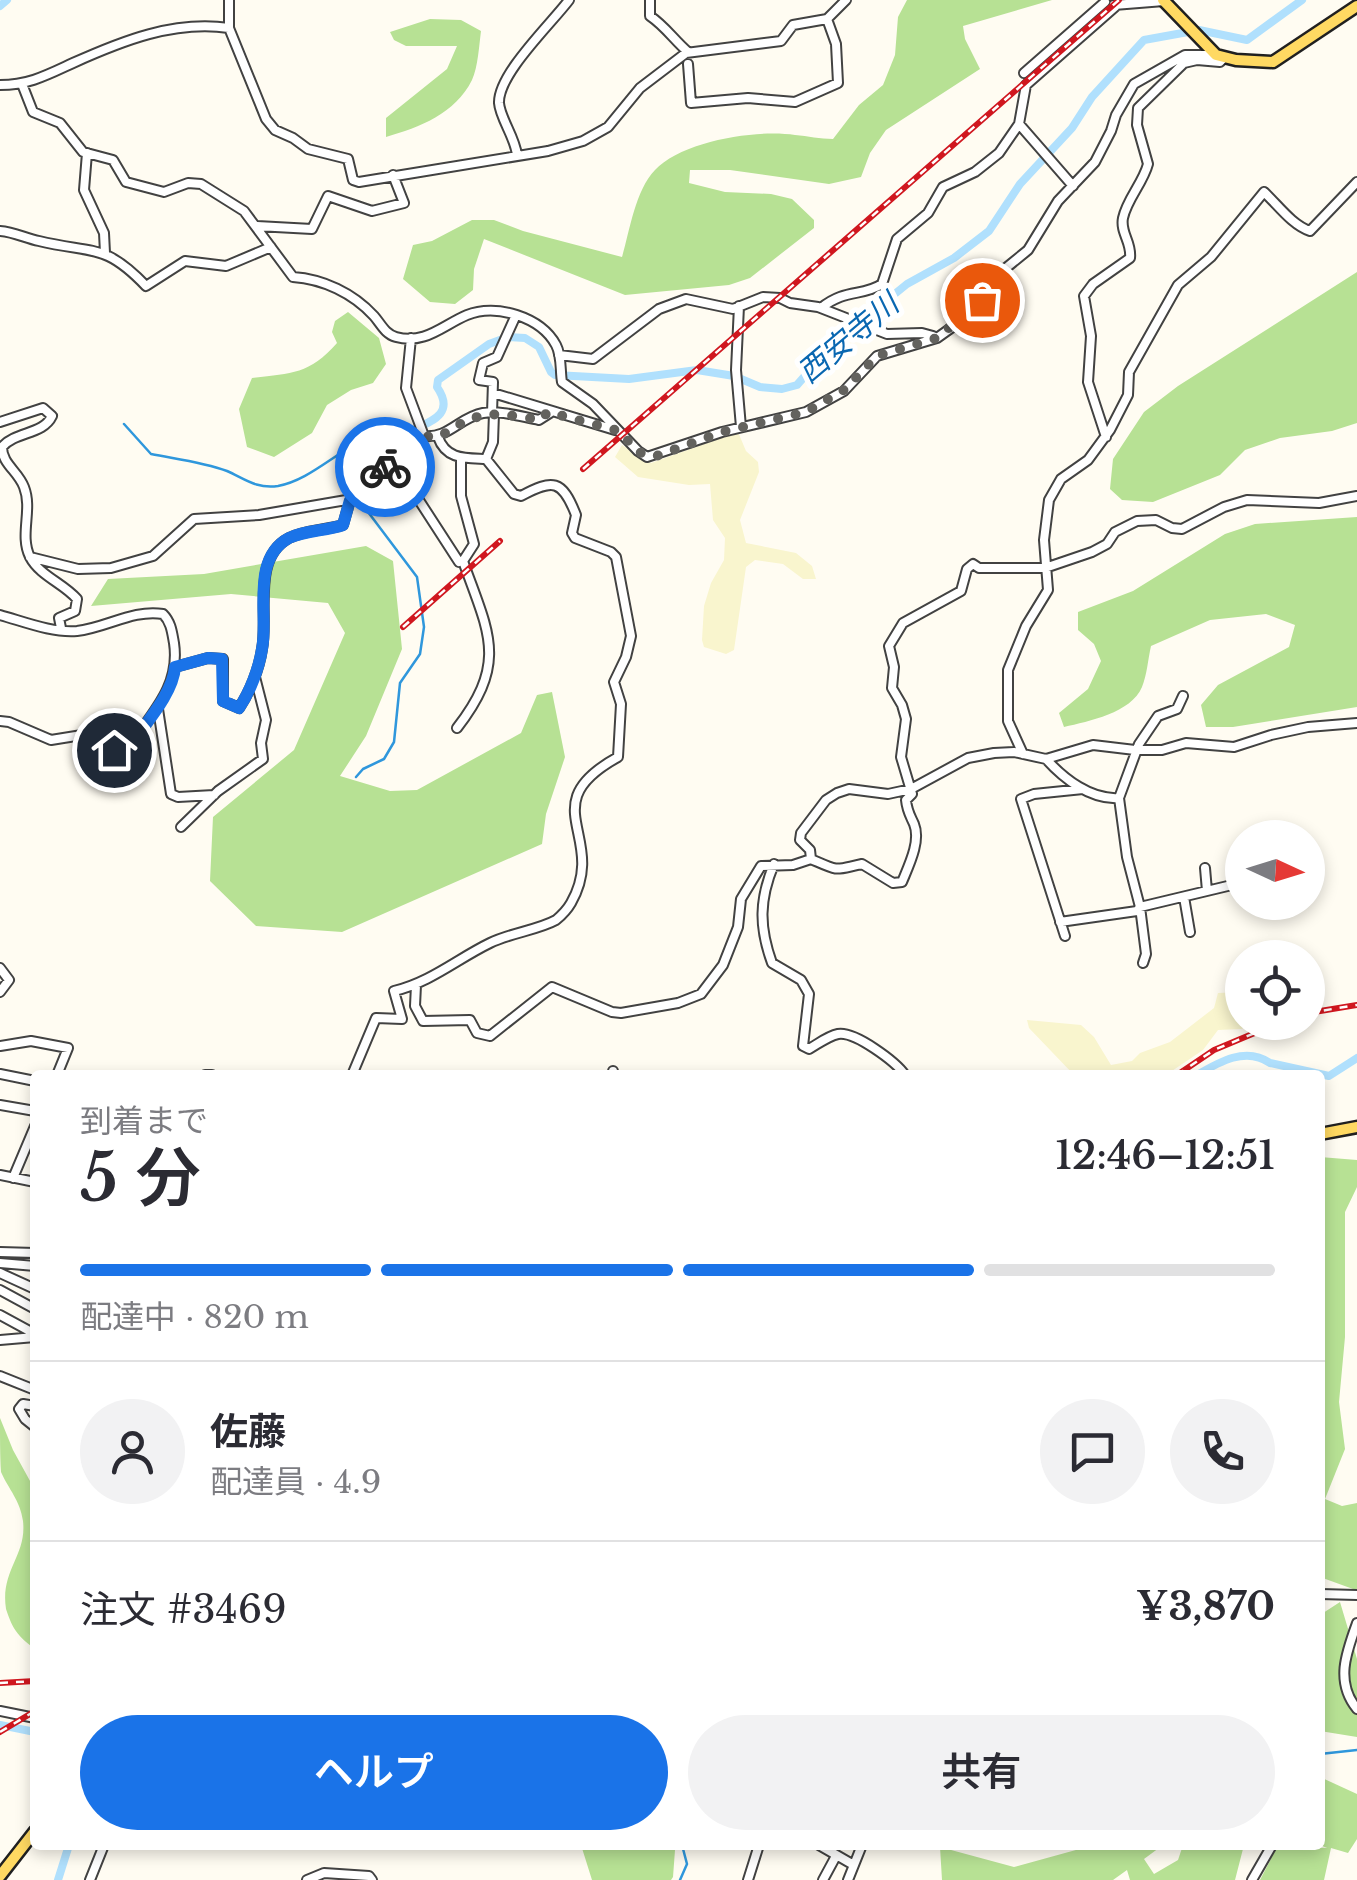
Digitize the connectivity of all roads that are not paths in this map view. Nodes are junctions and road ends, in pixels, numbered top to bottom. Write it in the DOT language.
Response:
graph roads {
  1 [pos="229,0"];
  2 [pos="569,0"];
  3 [pos="650,0"];
  4 [pos="846,0"];
  5 [pos="1104,1"];
  6 [pos="1164,1"];
  7 [pos="1116,6"];
  8 [pos="1357,6"];
  9 [pos="827,19"];
  10 [pos="228,28"];
  11 [pos="687,52"];
  12 [pos="1220,56"];
  13 [pos="1024,74"];
  14 [pos="22,84"];
  15 [pos="0,85"];
  16 [pos="1019,124"];
  17 [pos="87,153"];
  18 [pos="517,155"];
  19 [pos="393,176"];
  20 [pos="1357,182"];
  21 [pos="1073,186"];
  22 [pos="257,226"];
  23 [pos="0,231"];
  24 [pos="272,247"];
  25 [pos="104,253"];
  26 [pos="739,306"];
  27 [pos="821,308"];
  28 [pos="516,316"];
  29 [pos="411,338"];
  30 [pos="937,338"];
  31 [pos="559,355"];
  32 [pos="493,393"];
  33 [pos="550,412"];
  34 [pos="493,413"];
  35 [pos="0,422"];
  36 [pos="741,427"];
  37 [pos="619,431"];
  38 [pos="424,436"];
  39 [pos="1106,436"];
  40 [pos="438,438"];
  41 [pos="410,447"];
  42 [pos="462,458"];
  43 [pos="486,459"];
  44 [pos="1357,496"];
  45 [pos="350,500"];
  46 [pos="30,557"];
  47 [pos="459,562"];
  48 [pos="1046,568"];
  49 [pos="0,615"];
  50 [pos="61,628"];
  51 [pos="175,667"];
  52 [pos="254,672"];
  53 [pos="1183,696"];
  54 [pos="158,709"];
  55 [pos="0,721"];
  56 [pos="1357,723"];
  57 [pos="457,728"];
  58 [pos="1136,750"];
  59 [pos="1023,754"];
  60 [pos="1046,759"];
  61 [pos="911,789"];
  62 [pos="1083,789"];
  63 [pos="214,795"];
  64 [pos="1119,798"];
  65 [pos="180,827"];
  66 [pos="811,859"];
  67 [pos="774,864"];
  68 [pos="1205,868"];
  69 [pos="1225,887"];
  70 [pos="1208,891"];
  71 [pos="1184,897"];
  72 [pos="1140,907"];
  73 [pos="1060,922"];
  74 [pos="1190,932"];
  75 [pos="1065,936"];
  76 [pos="1143,963"];
  77 [pos="0,968"];
  78 [pos="416,985"];
  79 [pos="0,992"];
  80 [pos="0,1046"];
  81 [pos="60,1070"];
  82 [pos="354,1070"];
  83 [pos="900,1070"];
  84 [pos="0,1074"];
  85 [pos="30,1080"];
  86 [pos="0,1105"];
  87 [pos="30,1109"];
  88 [pos="1357,1127"];
  89 [pos="1325,1133"];
  90 [pos="30,1137"];
  91 [pos="0,1175"];
  92 [pos="12,1178"];
  93 [pos="30,1181"];
  94 [pos="0,1252"];
  95 [pos="30,1253"];
  96 [pos="0,1262"];
  97 [pos="30,1265"];
  98 [pos="3,1276"];
  99 [pos="30,1287"];
  100 [pos="0,1290"];
  101 [pos="30,1305"];
  102 [pos="0,1315"];
  103 [pos="30,1332"];
  104 [pos="30,1336"];
  105 [pos="0,1340"];
  106 [pos="0,1376"];
  107 [pos="30,1388"];
  108 [pos="30,1405"];
  109 [pos="30,1423"];
  110 [pos="1325,1594"];
  111 [pos="1357,1595"];
  112 [pos="1357,1623"];
  113 [pos="1357,1709"];
  114 [pos="0,1711"];
  115 [pos="30,1717"];
  116 [pos="30,1837"];
  117 [pos="102,1850"];
  118 [pos="757,1850"];
  119 [pos="827,1850"];
  120 [pos="859,1850"];
  121 [pos="1268,1850"];
  122 [pos="836,1856"];
  123 [pos="852,1864"];
  124 [pos="0,1876"];
  125 [pos="90,1880"];
  126 [pos="307,1880"];
  127 [pos="372,1880"];
  128 [pos="748,1880"];
  129 [pos="824,1880"];
  130 [pos="848,1880"];
  131 [pos="1252,1880"];
  1 -- 10 [label="street"];
  2 -- 18 [label="street"];
  3 -- 11 [label="street"];
  4 -- 9 [label="street"];
  5 -- 7 [label="street"];
  5 -- 13 [label="street"];
  6 -- 7 [label="street"];
  6 -- 12 [label="main road"];
  7 -- 16 [label="street"];
  8 -- 12 [label="main road"];
  9 -- 11 [label="street"];
  9 -- 11 [label="street"];
  10 -- 14 [label="street"];
  10 -- 19 [label="street"];
  11 -- 18 [label="street"];
  12 -- 21 [label="street"];
  12 -- 39 [label="street"];
  14 -- 15 [label="street"];
  14 -- 17 [label="street"];
  16 -- 21 [label="street"];
  16 -- 27 [label="street"];
  17 -- 22 [label="street"];
  17 -- 25 [label="street"];
  18 -- 19 [label="street"];
  19 -- 22 [label="street"];
  20 -- 39 [label="street"];
  21 -- 30 [label="street"];
  22 -- 24 [label="street"];
  23 -- 25 [label="street"];
  24 -- 25 [label="street"];
  24 -- 29 [label="street"];
  26 -- 27 [label="street"];
  26 -- 31 [label="street"];
  26 -- 36 [label="street"];
  27 -- 30 [label="street"];
  28 -- 29 [label="street"];
  28 -- 31 [label="street"];
  28 -- 32 [label="street"];
  29 -- 38 [label="street"];
  30 -- 36 [label="street"];
  31 -- 37 [label="street"];
  32 -- 33 [label="street"];
  32 -- 34 [label="street"];
  33 -- 34 [label="street"];
  33 -- 37 [label="street"];
  34 -- 40 [label="street"];
  34 -- 43 [label="street"];
  35 -- 46 [label="street"];
  36 -- 37 [label="street"];
  38 -- 40 [label="street"];
  38 -- 41 [label="street"];
  39 -- 48 [label="street"];
  40 -- 42 [label="street"];
  41 -- 45 [label="street"];
  41 -- 47 [label="street"];
  42 -- 43 [label="street"];
  42 -- 57 [label="street"];
  43 -- 78 [label="street"];
  44 -- 48 [label="street"];
  45 -- 46 [label="street"];
  45 -- 52 [label="street"];
  46 -- 50 [label="street"];
  48 -- 59 [label="street"];
  48 -- 61 [label="street"];
  49 -- 50 [label="street"];
  50 -- 51 [label="street"];
  51 -- 52 [label="street"];
  51 -- 54 [label="street"];
  52 -- 63 [label="street"];
  53 -- 58 [label="street"];
  54 -- 55 [label="street"];
  54 -- 63 [label="street"];
  56 -- 58 [label="street"];
  58 -- 60 [label="street"];
  58 -- 64 [label="street"];
  59 -- 60 [label="street"];
  59 -- 61 [label="street"];
  60 -- 62 [label="street"];
  61 -- 66 [label="street"];
  61 -- 66 [label="street"];
  62 -- 64 [label="street"];
  62 -- 73 [label="street"];
  63 -- 65 [label="street"];
  64 -- 72 [label="street"];
  66 -- 67 [label="street"];
  67 -- 78 [label="street"];
  67 -- 83 [label="street"];
  68 -- 70 [label="street"];
  69 -- 70 [label="street"];
  70 -- 71 [label="street"];
  71 -- 72 [label="street"];
  71 -- 74 [label="street"];
  72 -- 73 [label="street"];
  72 -- 76 [label="street"];
  73 -- 75 [label="street"];
  77 -- 79 [label="street"];
  78 -- 82 [label="street"];
  80 -- 81 [label="street"];
  84 -- 85 [label="street"];
  86 -- 87 [label="street"];
  88 -- 89 [label="main road"];
  90 -- 92 [label="street"];
  91 -- 92 [label="street"];
  92 -- 93 [label="street"];
  94 -- 95 [label="street"];
  96 -- 97 [label="street"];
  98 -- 99 [label="street"];
  100 -- 101 [label="street"];
  102 -- 103 [label="street"];
  104 -- 105 [label="street"];
  106 -- 107 [label="street"];
  108 -- 109 [label="street"];
  110 -- 111 [label="street"];
  112 -- 113 [label="street"];
  114 -- 115 [label="street"];
  116 -- 124 [label="main road"];
  117 -- 125 [label="street"];
  118 -- 128 [label="street"];
  119 -- 122 [label="street"];
  120 -- 123 [label="street"];
  121 -- 131 [label="street"];
  122 -- 123 [label="street"];
  122 -- 129 [label="street"];
  123 -- 130 [label="street"];
  126 -- 127 [label="street"];
}
